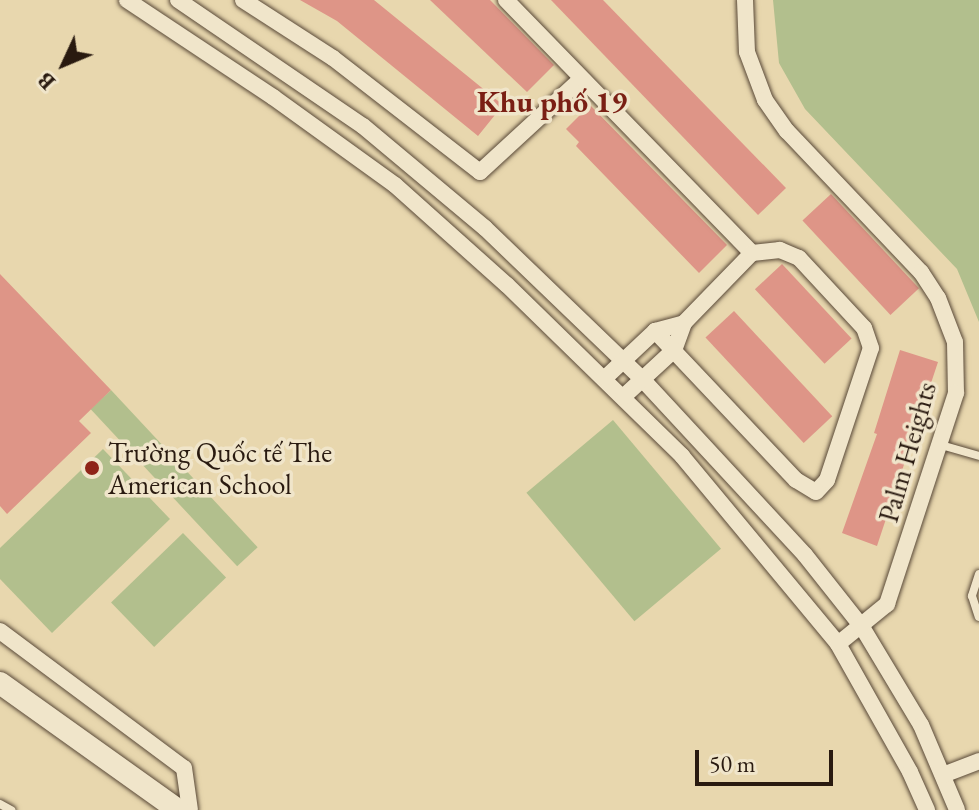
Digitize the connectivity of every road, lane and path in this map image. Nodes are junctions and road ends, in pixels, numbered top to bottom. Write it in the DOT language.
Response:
graph roads {
  1 [pos="127,0"];
  2 [pos="178,0"];
  3 [pos="243,0"];
  4 [pos="506,0"];
  5 [pos="745,0"];
  6 [pos="580,80"];
  7 [pos="752,253"];
  8 [pos="684,323"];
  9 [pos="655,331"];
  10 [pos="674,350"];
  11 [pos="624,360"];
  12 [pos="605,378"];
  13 [pos="643,380"];
  14 [pos="623,397"];
  15 [pos="941,445"];
  16 [pos="979,456"];
  17 [pos="979,574"];
  18 [pos="979,617"];
  19 [pos="862,627"];
  20 [pos="0,631"];
  21 [pos="838,644"];
  22 [pos="0,683"];
  23 [pos="979,761"];
  24 [pos="943,775"];
  25 [pos="0,804"];
  26 [pos="11,810"];
  27 [pos="178,810"];
  28 [pos="190,810"];
  29 [pos="927,810"];
  30 [pos="957,810"];
  1 -- 12 [label="street"];
  2 -- 11 [label="street"];
  3 -- 6 [label="street"];
  4 -- 6 [label="street"];
  5 -- 15 [label="street, Palm Heights"];
  6 -- 7 [label="street"];
  7 -- 8 [label="street"];
  7 -- 10 [label="street"];
  8 -- 9 [label="street"];
  8 -- 10 [label="street"];
  9 -- 10 [label="street"];
  9 -- 11 [label="street"];
  10 -- 13 [label="street"];
  11 -- 12 [label="street"];
  11 -- 13 [label="street"];
  12 -- 14 [label="street"];
  13 -- 14 [label="street"];
  13 -- 19 [label="street"];
  14 -- 21 [label="street"];
  15 -- 16 [label="lane"];
  15 -- 19 [label="street, Palm Heights"];
  17 -- 18 [label="lane"];
  19 -- 21 [label="street, Palm Heights"];
  19 -- 24 [label="street"];
  20 -- 28 [label="street"];
  21 -- 29 [label="street"];
  22 -- 27 [label="main road"];
  23 -- 24 [label="street"];
  24 -- 30 [label="street"];
  25 -- 26 [label="lane"];
}
